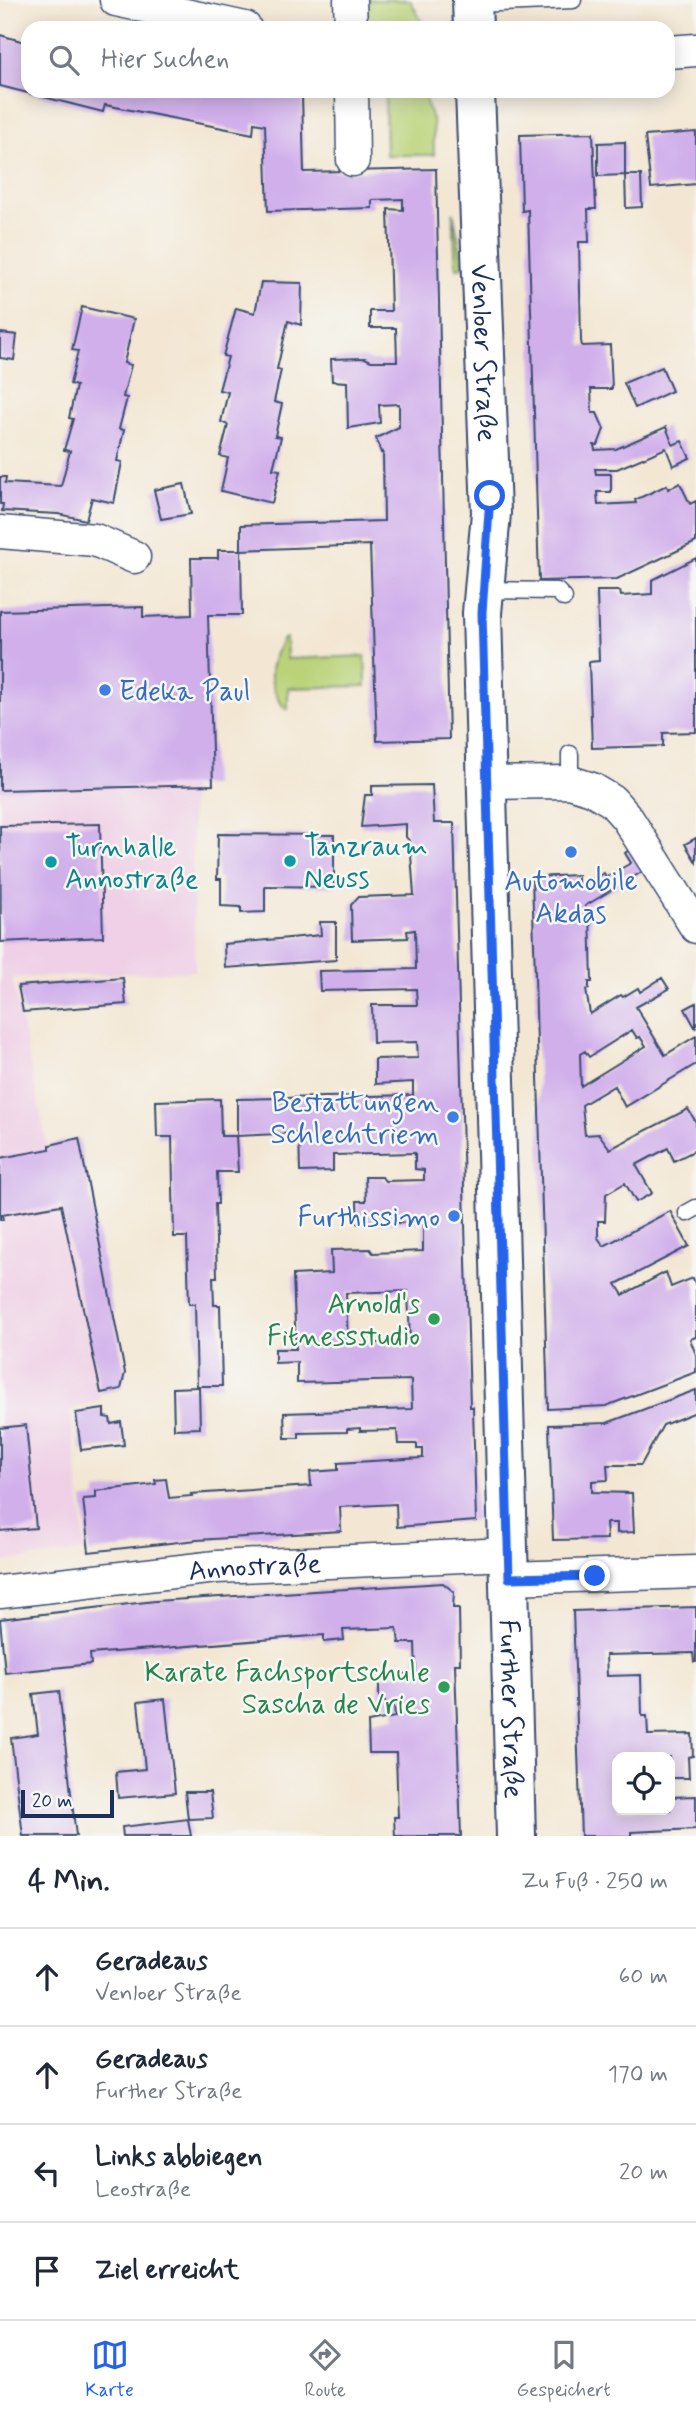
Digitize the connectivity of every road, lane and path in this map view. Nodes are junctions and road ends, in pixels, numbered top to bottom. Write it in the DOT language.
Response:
graph roads {
  1 [pos="116,0"];
  2 [pos="349,0"];
  3 [pos="573,0"];
  4 [pos="472,11"];
  5 [pos="213,21"];
  6 [pos="350,21"];
  7 [pos="696,50"];
  8 [pos="675,52"];
  9 [pos="352,98"];
  10 [pos="475,98"];
  11 [pos="353,160"];
  12 [pos="0,532"];
  13 [pos="134,557"];
  14 [pos="484,590"];
  15 [pos="564,598"];
  16 [pos="486,783"];
  17 [pos="696,927"];
  18 [pos="508,1566"];
  19 [pos="696,1572"];
  20 [pos="0,1592"];
  21 [pos="516,1836"];
  1 -- 5 [label="street"];
  2 -- 6 [label="street"];
  3 -- 4 [label="lane"];
  7 -- 8 [label="street"];
  9 -- 11 [label="street"];
  10 -- 14 [label="main road, Venloer Straße"];
  12 -- 13 [label="street"];
  14 -- 15 [label="lane"];
  14 -- 16 [label="main road, Venloer Straße"];
  16 -- 17 [label="street"];
  16 -- 18 [label="main road, Further Straße"];
  18 -- 19 [label="street, Annostraße"];
  18 -- 20 [label="street, Annostraße"];
  18 -- 21 [label="main road, Further Straße"];
}
